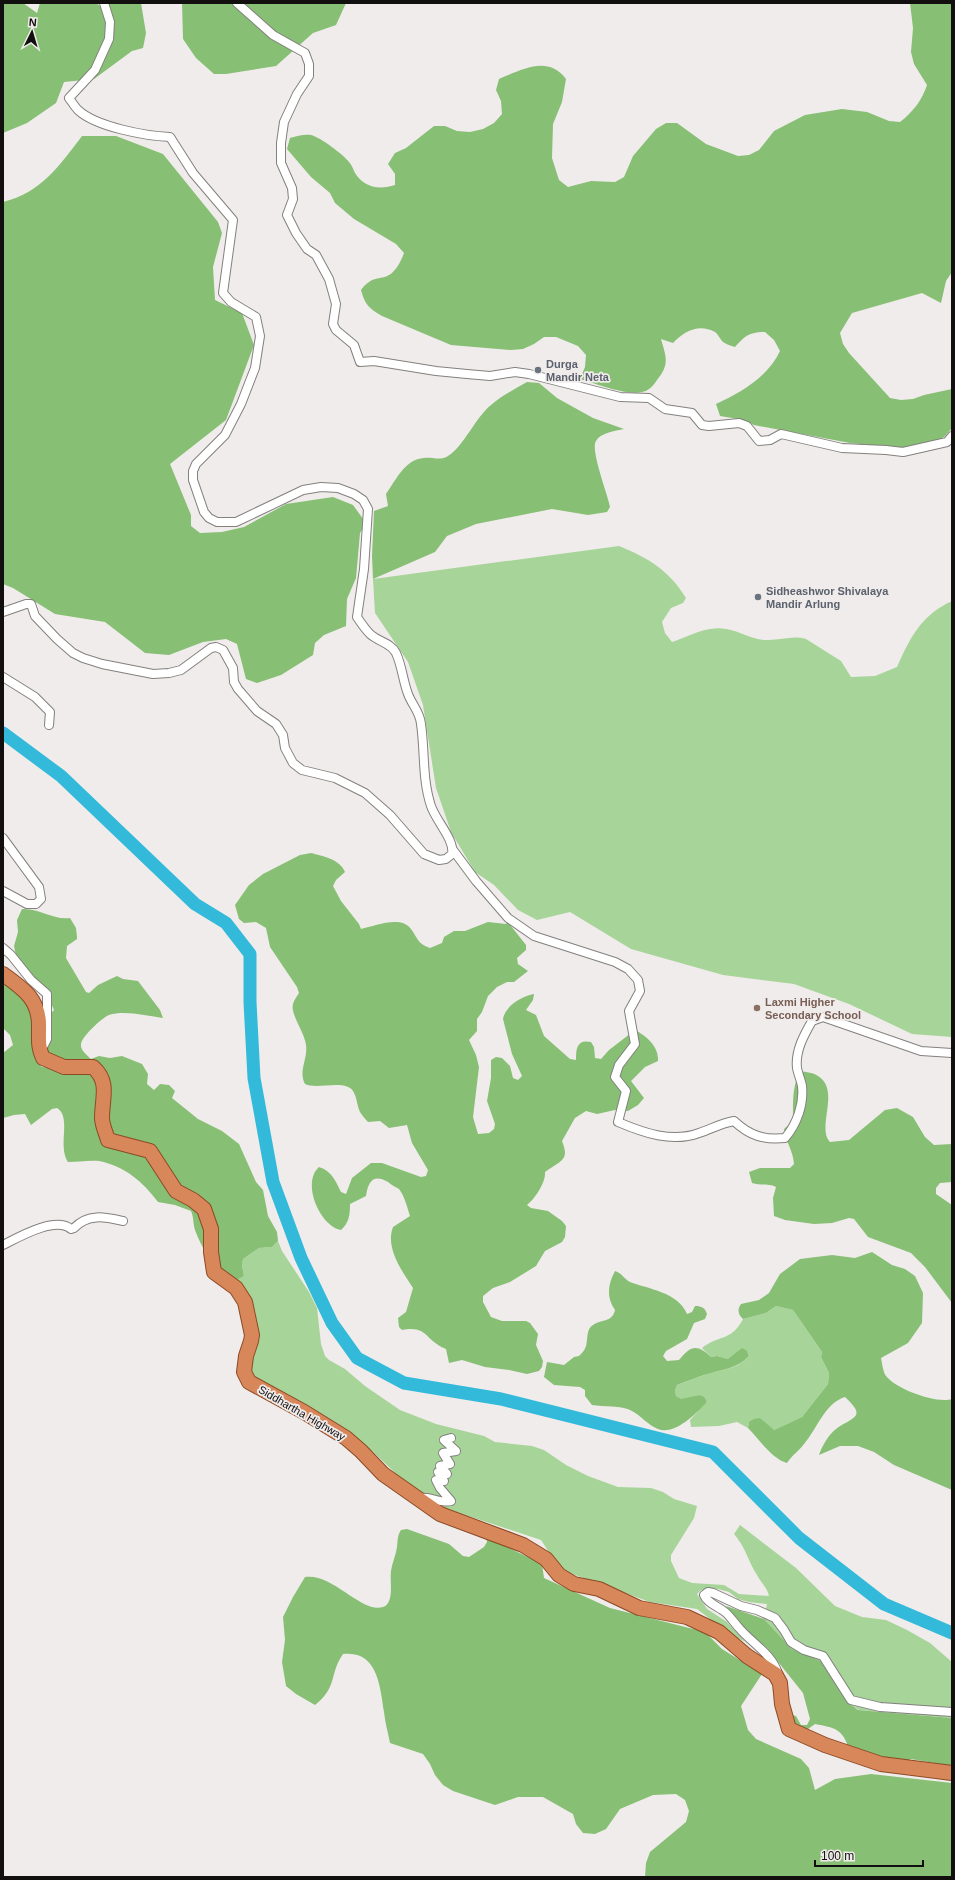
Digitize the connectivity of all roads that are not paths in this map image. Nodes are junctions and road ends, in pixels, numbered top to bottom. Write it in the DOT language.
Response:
graph roads {
  1 [pos="104,3"];
  2 [pos="237,3"];
  3 [pos="952,436"];
  4 [pos="3,612"];
  5 [pos="3,677"];
  6 [pos="49,725"];
  7 [pos="3,838"];
  8 [pos="453,850"];
  9 [pos="3,891"];
  10 [pos="3,948"];
  11 [pos="3,974"];
  12 [pos="952,1053"];
  13 [pos="40,1054"];
  14 [pos="123,1221"];
  15 [pos="3,1245"];
  16 [pos="451,1438"];
  17 [pos="418,1499"];
  18 [pos="780,1683"];
  19 [pos="952,1712"];
  20 [pos="952,1774"];
  1 -- 8 [label="street"];
  2 -- 3 [label="street"];
  4 -- 8 [label="street"];
  5 -- 6 [label="street"];
  7 -- 9 [label="street"];
  8 -- 12 [label="street"];
  10 -- 13 [label="street"];
  11 -- 13 [label="highway"];
  13 -- 17 [label="highway, Siddhartha Highway"];
  14 -- 15 [label="street"];
  16 -- 17 [label="street"];
  17 -- 18 [label="highway, Siddhartha Highway"];
  18 -- 19 [label="street"];
  18 -- 20 [label="highway"];
}
